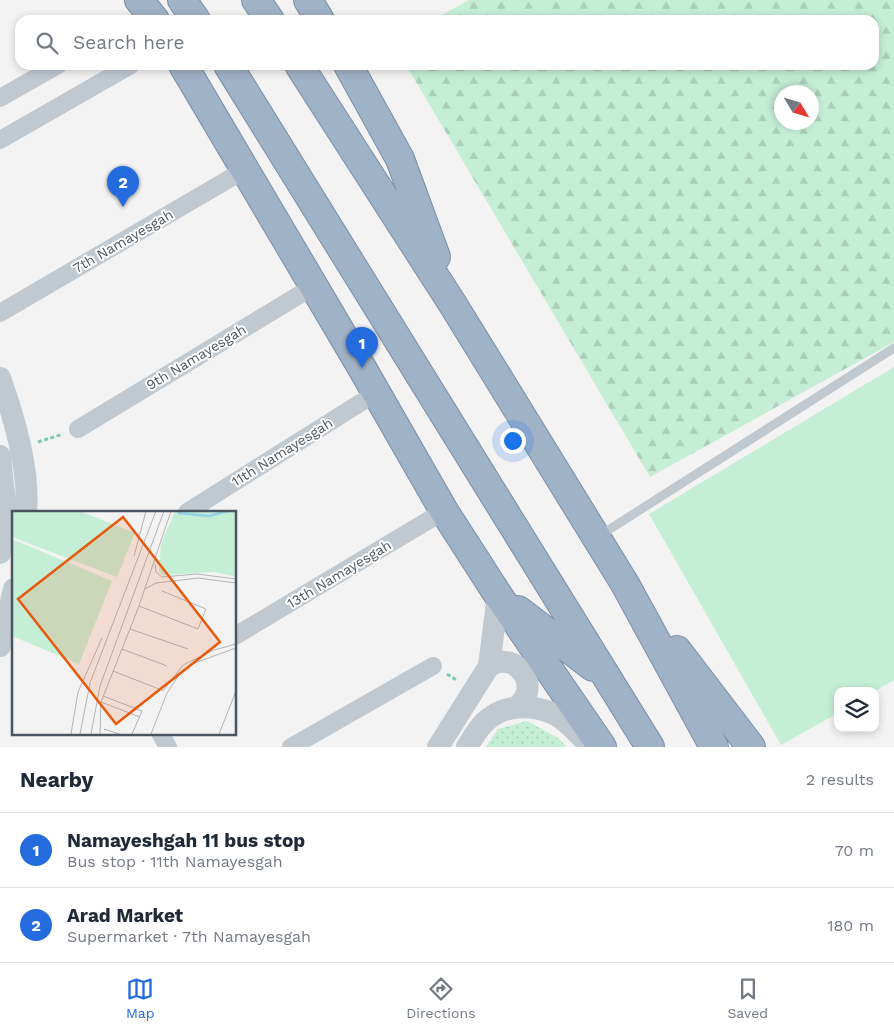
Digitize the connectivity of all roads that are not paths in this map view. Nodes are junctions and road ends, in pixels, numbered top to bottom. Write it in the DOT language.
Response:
graph roads {
  1 [pos="182,0"];
  2 [pos="256,0"];
  3 [pos="308,0"];
  4 [pos="192,15"];
  5 [pos="266,15"];
  6 [pos="317,15"];
  7 [pos="49,70"];
  8 [pos="122,70"];
  9 [pos="186,70"];
  10 [pos="231,70"];
  11 [pos="302,70"];
  12 [pos="351,70"];
  13 [pos="0,98"];
  14 [pos="0,140"];
  15 [pos="246,169"];
  16 [pos="314,286"];
  17 [pos="452,303"];
  18 [pos="0,313"];
  19 [pos="894,348"];
  20 [pos="0,378"];
  21 [pos="376,392"];
  22 [pos="78,429"];
  23 [pos="0,456"];
  24 [pos="26,511"];
  25 [pos="189,511"];
  26 [pos="444,512"];
  27 [pos="597,537"];
  28 [pos="0,553"];
  29 [pos="625,584"];
  30 [pos="498,595"];
  31 [pos="12,597"];
  32 [pos="236,635"];
  33 [pos="0,646"];
  34 [pos="433,666"];
  35 [pos="489,666"];
  36 [pos="606,677"];
  37 [pos="517,707"];
  38 [pos="161,734"];
  39 [pos="168,747"];
  40 [pos="291,747"];
  41 [pos="438,747"];
  42 [pos="467,747"];
  43 [pos="591,747"];
  44 [pos="602,747"];
  45 [pos="650,747"];
  46 [pos="714,747"];
  47 [pos="751,747"];
  1 -- 4 [label="highway"];
  2 -- 5 [label="highway"];
  3 -- 6 [label="highway"];
  7 -- 13 [label="street"];
  8 -- 14 [label="street"];
  9 -- 15 [label="highway"];
  10 -- 36 [label="highway"];
  11 -- 17 [label="highway"];
  12 -- 17 [label="highway"];
  15 -- 16 [label="highway"];
  15 -- 18 [label="street, 7th Namayesgah"];
  16 -- 21 [label="highway"];
  16 -- 22 [label="street, 9th Namayesgah"];
  17 -- 27 [label="highway"];
  19 -- 27 [label="lane"];
  20 -- 24 [label="street"];
  21 -- 25 [label="street, 11th Namayesgah"];
  21 -- 26 [label="highway"];
  23 -- 28 [label="street"];
  26 -- 30 [label="highway"];
  26 -- 32 [label="street, 13th Namayesgah"];
  27 -- 29 [label="highway"];
  29 -- 46 [label="highway"];
  29 -- 47 [label="highway"];
  30 -- 35 [label="street"];
  30 -- 36 [label="highway"];
  30 -- 44 [label="highway"];
  31 -- 33 [label="street"];
  34 -- 40 [label="street"];
  35 -- 37 [label="street"];
  35 -- 41 [label="street"];
  36 -- 45 [label="highway"];
  37 -- 42 [label="street"];
  37 -- 43 [label="street"];
  38 -- 39 [label="street"];
}
